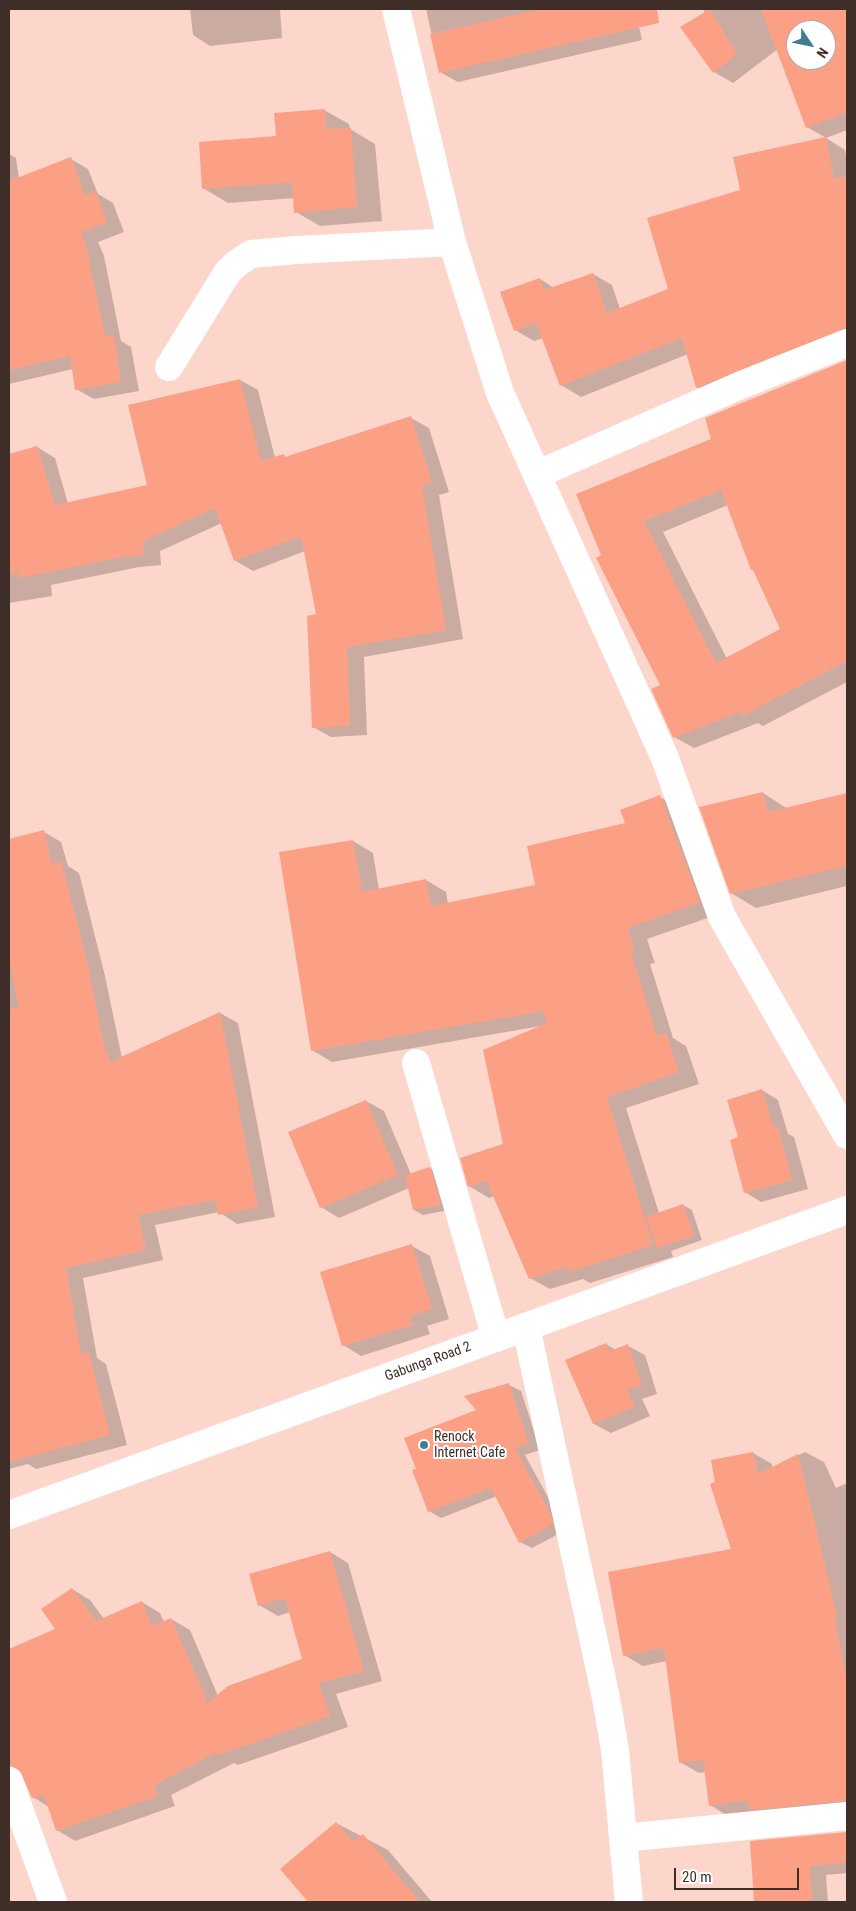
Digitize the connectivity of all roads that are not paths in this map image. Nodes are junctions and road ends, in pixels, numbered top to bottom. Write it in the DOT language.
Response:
graph roads {
  1 [pos="396,9"];
  2 [pos="452,242"];
  3 [pos="847,343"];
  4 [pos="170,367"];
  5 [pos="538,474"];
  6 [pos="416,1063"];
  7 [pos="847,1135"];
  8 [pos="847,1210"];
  9 [pos="526,1326"];
  10 [pos="496,1338"];
  11 [pos="9,1515"];
  12 [pos="9,1781"];
  13 [pos="847,1816"];
  14 [pos="623,1838"];
  15 [pos="53,1902"];
  16 [pos="629,1902"];
  1 -- 2 [label="street"];
  2 -- 4 [label="street"];
  2 -- 5 [label="street"];
  3 -- 5 [label="street"];
  5 -- 7 [label="street"];
  6 -- 10 [label="street"];
  8 -- 9 [label="street, Gabunga Road 2"];
  9 -- 10 [label="street, Gabunga Road 2"];
  9 -- 14 [label="street"];
  10 -- 11 [label="street, Gabunga Road 2"];
  12 -- 15 [label="street"];
  13 -- 14 [label="street"];
  14 -- 16 [label="street"];
}
